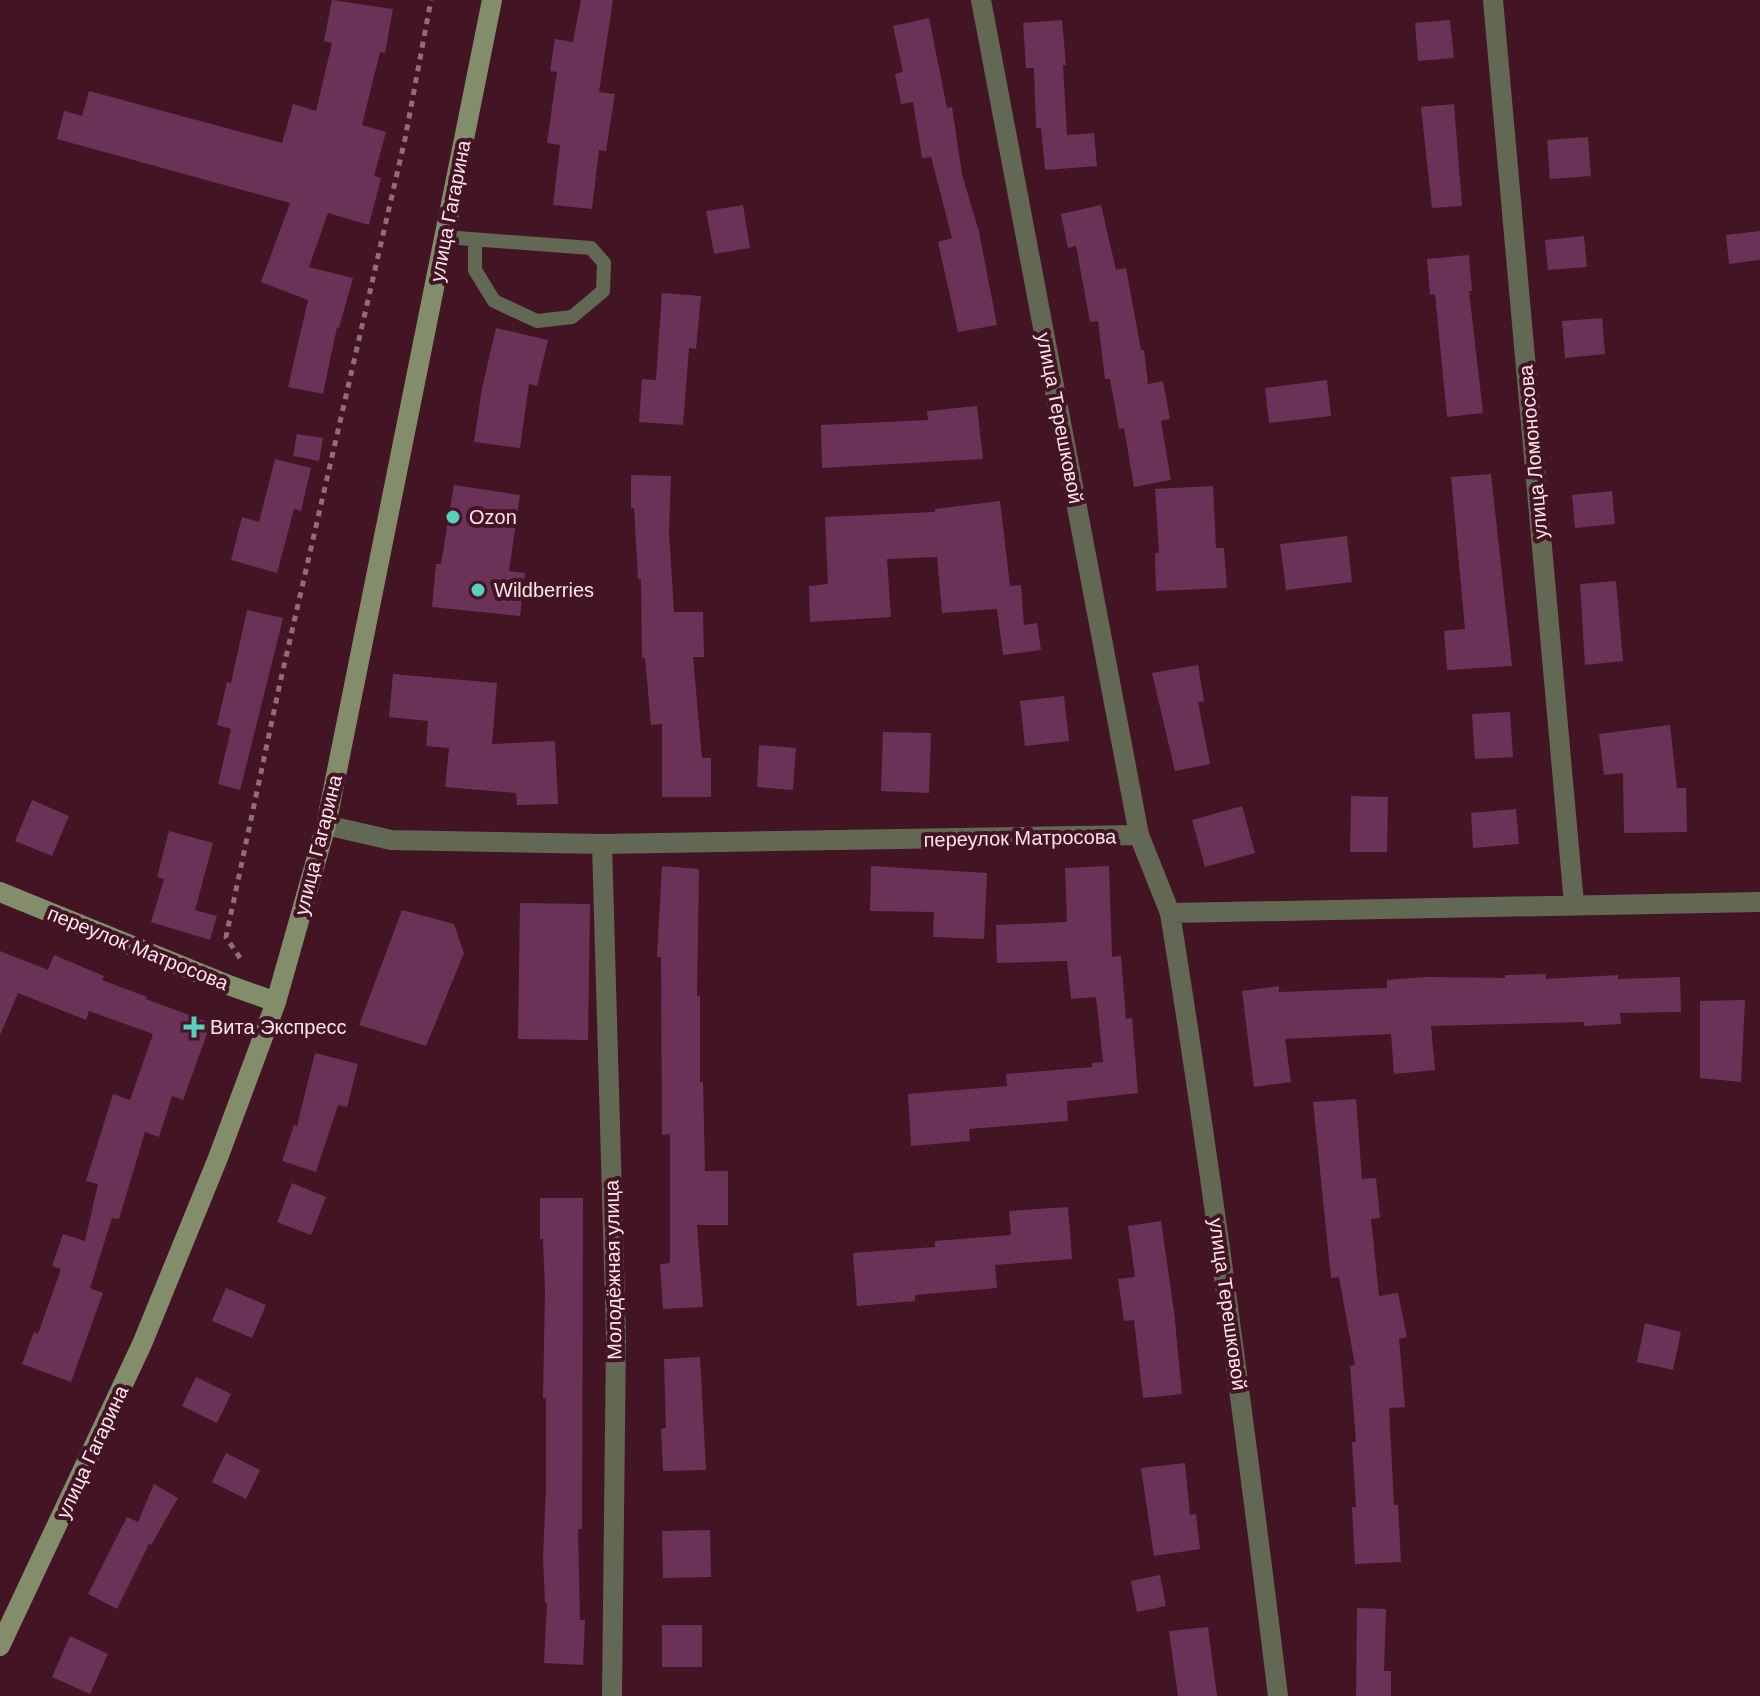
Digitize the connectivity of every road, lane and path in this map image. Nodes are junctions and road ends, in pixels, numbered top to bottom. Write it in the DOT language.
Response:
graph roads {
  1 [pos="431,0"];
  2 [pos="492,0"];
  3 [pos="981,0"];
  4 [pos="1493,0"];
  5 [pos="445,237"];
  6 [pos="475,241"];
  7 [pos="326,825"];
  8 [pos="1139,835"];
  9 [pos="602,844"];
  10 [pos="0,892"];
  11 [pos="1760,902"];
  12 [pos="1574,904"];
  13 [pos="1170,913"];
  14 [pos="240,958"];
  15 [pos="276,1002"];
  16 [pos="0,1646"];
  17 [pos="612,1696"];
  18 [pos="1278,1696"];
  1 -- 14 [label="path"];
  2 -- 5 [label="main road, улица Гагарина"];
  3 -- 8 [label="street, улица Терешковой"];
  4 -- 12 [label="street, улица Ломоносова"];
  5 -- 6 [label="lane"];
  5 -- 7 [label="main road, улица Гагарина"];
  6 -- 6 [label="lane"];
  7 -- 9 [label="street, переулок Матросова"];
  7 -- 15 [label="main road, улица Гагарина"];
  8 -- 9 [label="street, переулок Матросова"];
  8 -- 13 [label="street, переулок Матросова"];
  9 -- 17 [label="street, Молодёжная улица"];
  10 -- 15 [label="main road, переулок Матросова"];
  11 -- 12 [label="street"];
  12 -- 13 [label="street"];
  13 -- 18 [label="street, улица Терешковой"];
  15 -- 16 [label="main road, улица Гагарина"];
}
